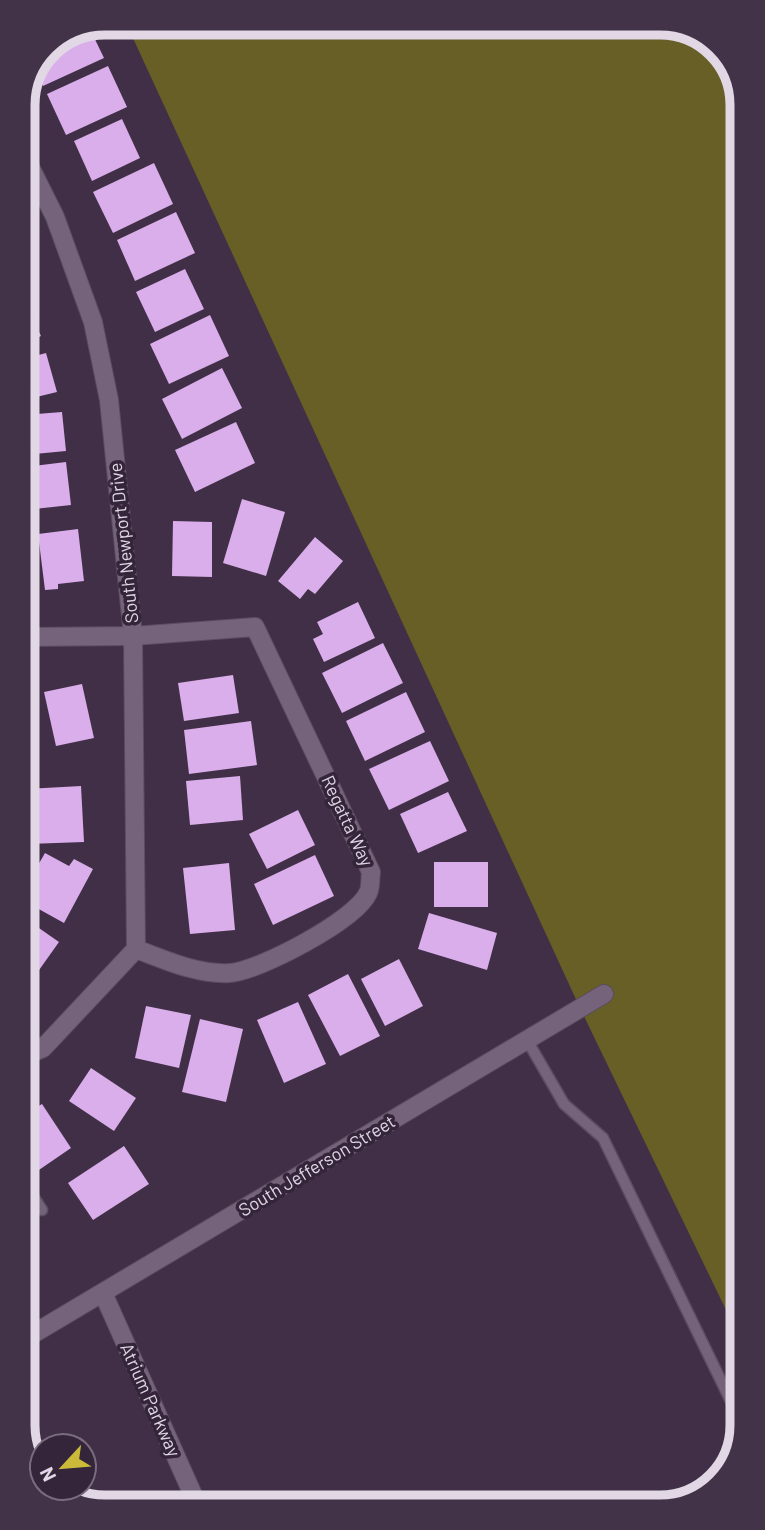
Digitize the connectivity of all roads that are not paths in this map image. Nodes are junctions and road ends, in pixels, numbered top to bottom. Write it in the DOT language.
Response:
graph roads {
  1 [pos="35,177"];
  2 [pos="133,636"];
  3 [pos="35,637"];
  4 [pos="136,949"];
  5 [pos="604,993"];
  6 [pos="531,1047"];
  7 [pos="35,1052"];
  8 [pos="35,1199"];
  9 [pos="42,1210"];
  10 [pos="103,1293"];
  11 [pos="35,1333"];
  12 [pos="730,1399"];
  13 [pos="193,1495"];
  1 -- 2 [label="street, South Newport Drive"];
  2 -- 3 [label="street"];
  2 -- 4 [label="street, South Newport Drive"];
  2 -- 4 [label="street, Regatta Way"];
  4 -- 7 [label="street"];
  5 -- 10 [label="street, South Jefferson Street"];
  6 -- 12 [label="lane"];
  8 -- 9 [label="lane"];
  10 -- 11 [label="street, South Jefferson Street"];
  10 -- 13 [label="street, Atrium Parkway"];
}
